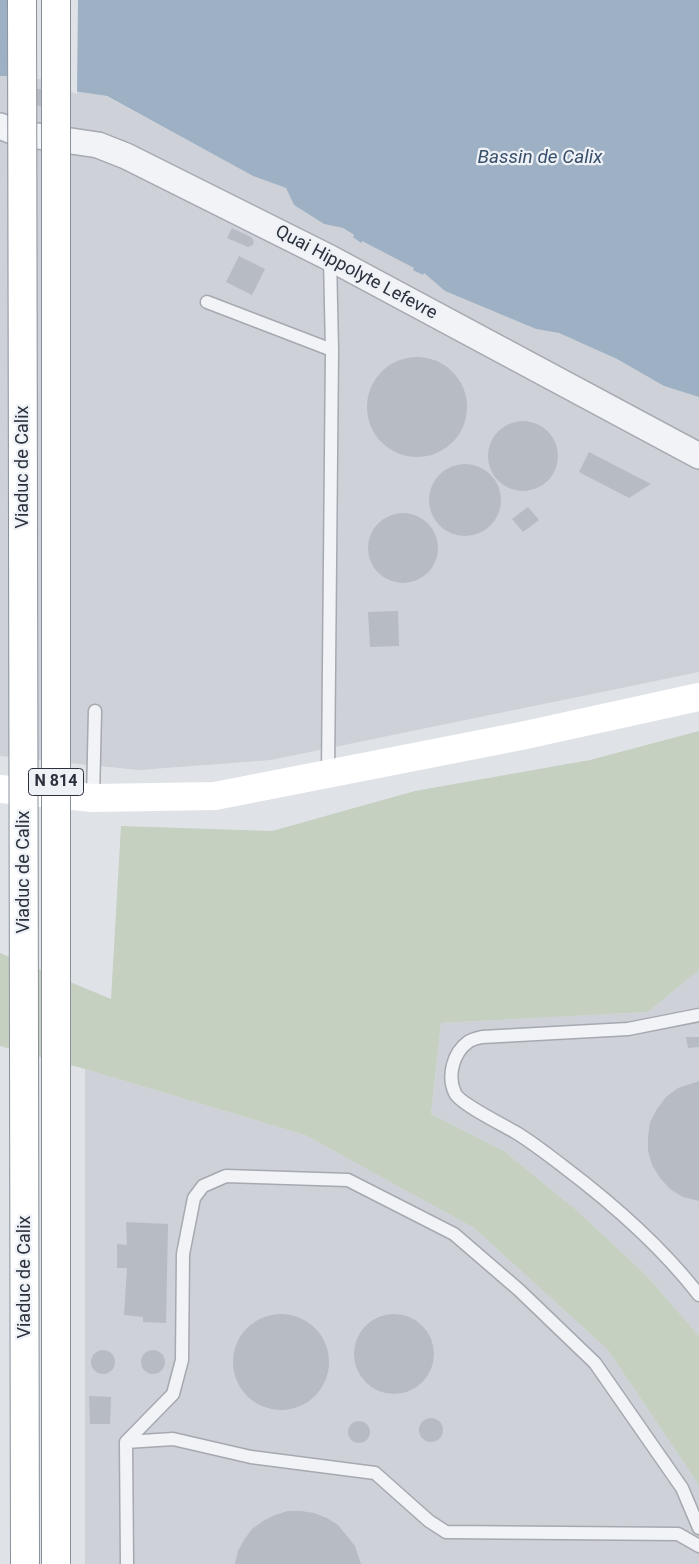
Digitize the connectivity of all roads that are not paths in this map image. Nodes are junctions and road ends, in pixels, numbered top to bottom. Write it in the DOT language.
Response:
graph roads {
  1 [pos="22,0"];
  2 [pos="56,0"];
  3 [pos="0,126"];
  4 [pos="330,258"];
  5 [pos="206,302"];
  6 [pos="332,350"];
  7 [pos="699,456"];
  8 [pos="691,700"];
  9 [pos="95,711"];
  10 [pos="328,774"];
  11 [pos="0,789"];
  12 [pos="93,798"];
  13 [pos="699,1015"];
  14 [pos="699,1295"];
  15 [pos="126,1442"];
  16 [pos="699,1528"];
  17 [pos="699,1546"];
  18 [pos="25,1564"];
  19 [pos="56,1564"];
  20 [pos="127,1564"];
  1 -- 18 [label="main road, Viaduc de Calix / N 814, bridge"];
  2 -- 19 [label="main road, Viaduc de Calix / N 814, bridge"];
  3 -- 4 [label="street, Quai Hippolyte Lefevre"];
  4 -- 6 [label="lane"];
  4 -- 7 [label="street, Quai Hippolyte Lefevre"];
  5 -- 6 [label="lane"];
  6 -- 10 [label="lane"];
  8 -- 10 [label="main road"];
  9 -- 12 [label="lane"];
  10 -- 12 [label="main road"];
  11 -- 12 [label="main road"];
  13 -- 14 [label="lane"];
  15 -- 16 [label="lane"];
  15 -- 17 [label="lane"];
  15 -- 20 [label="lane"];
}
